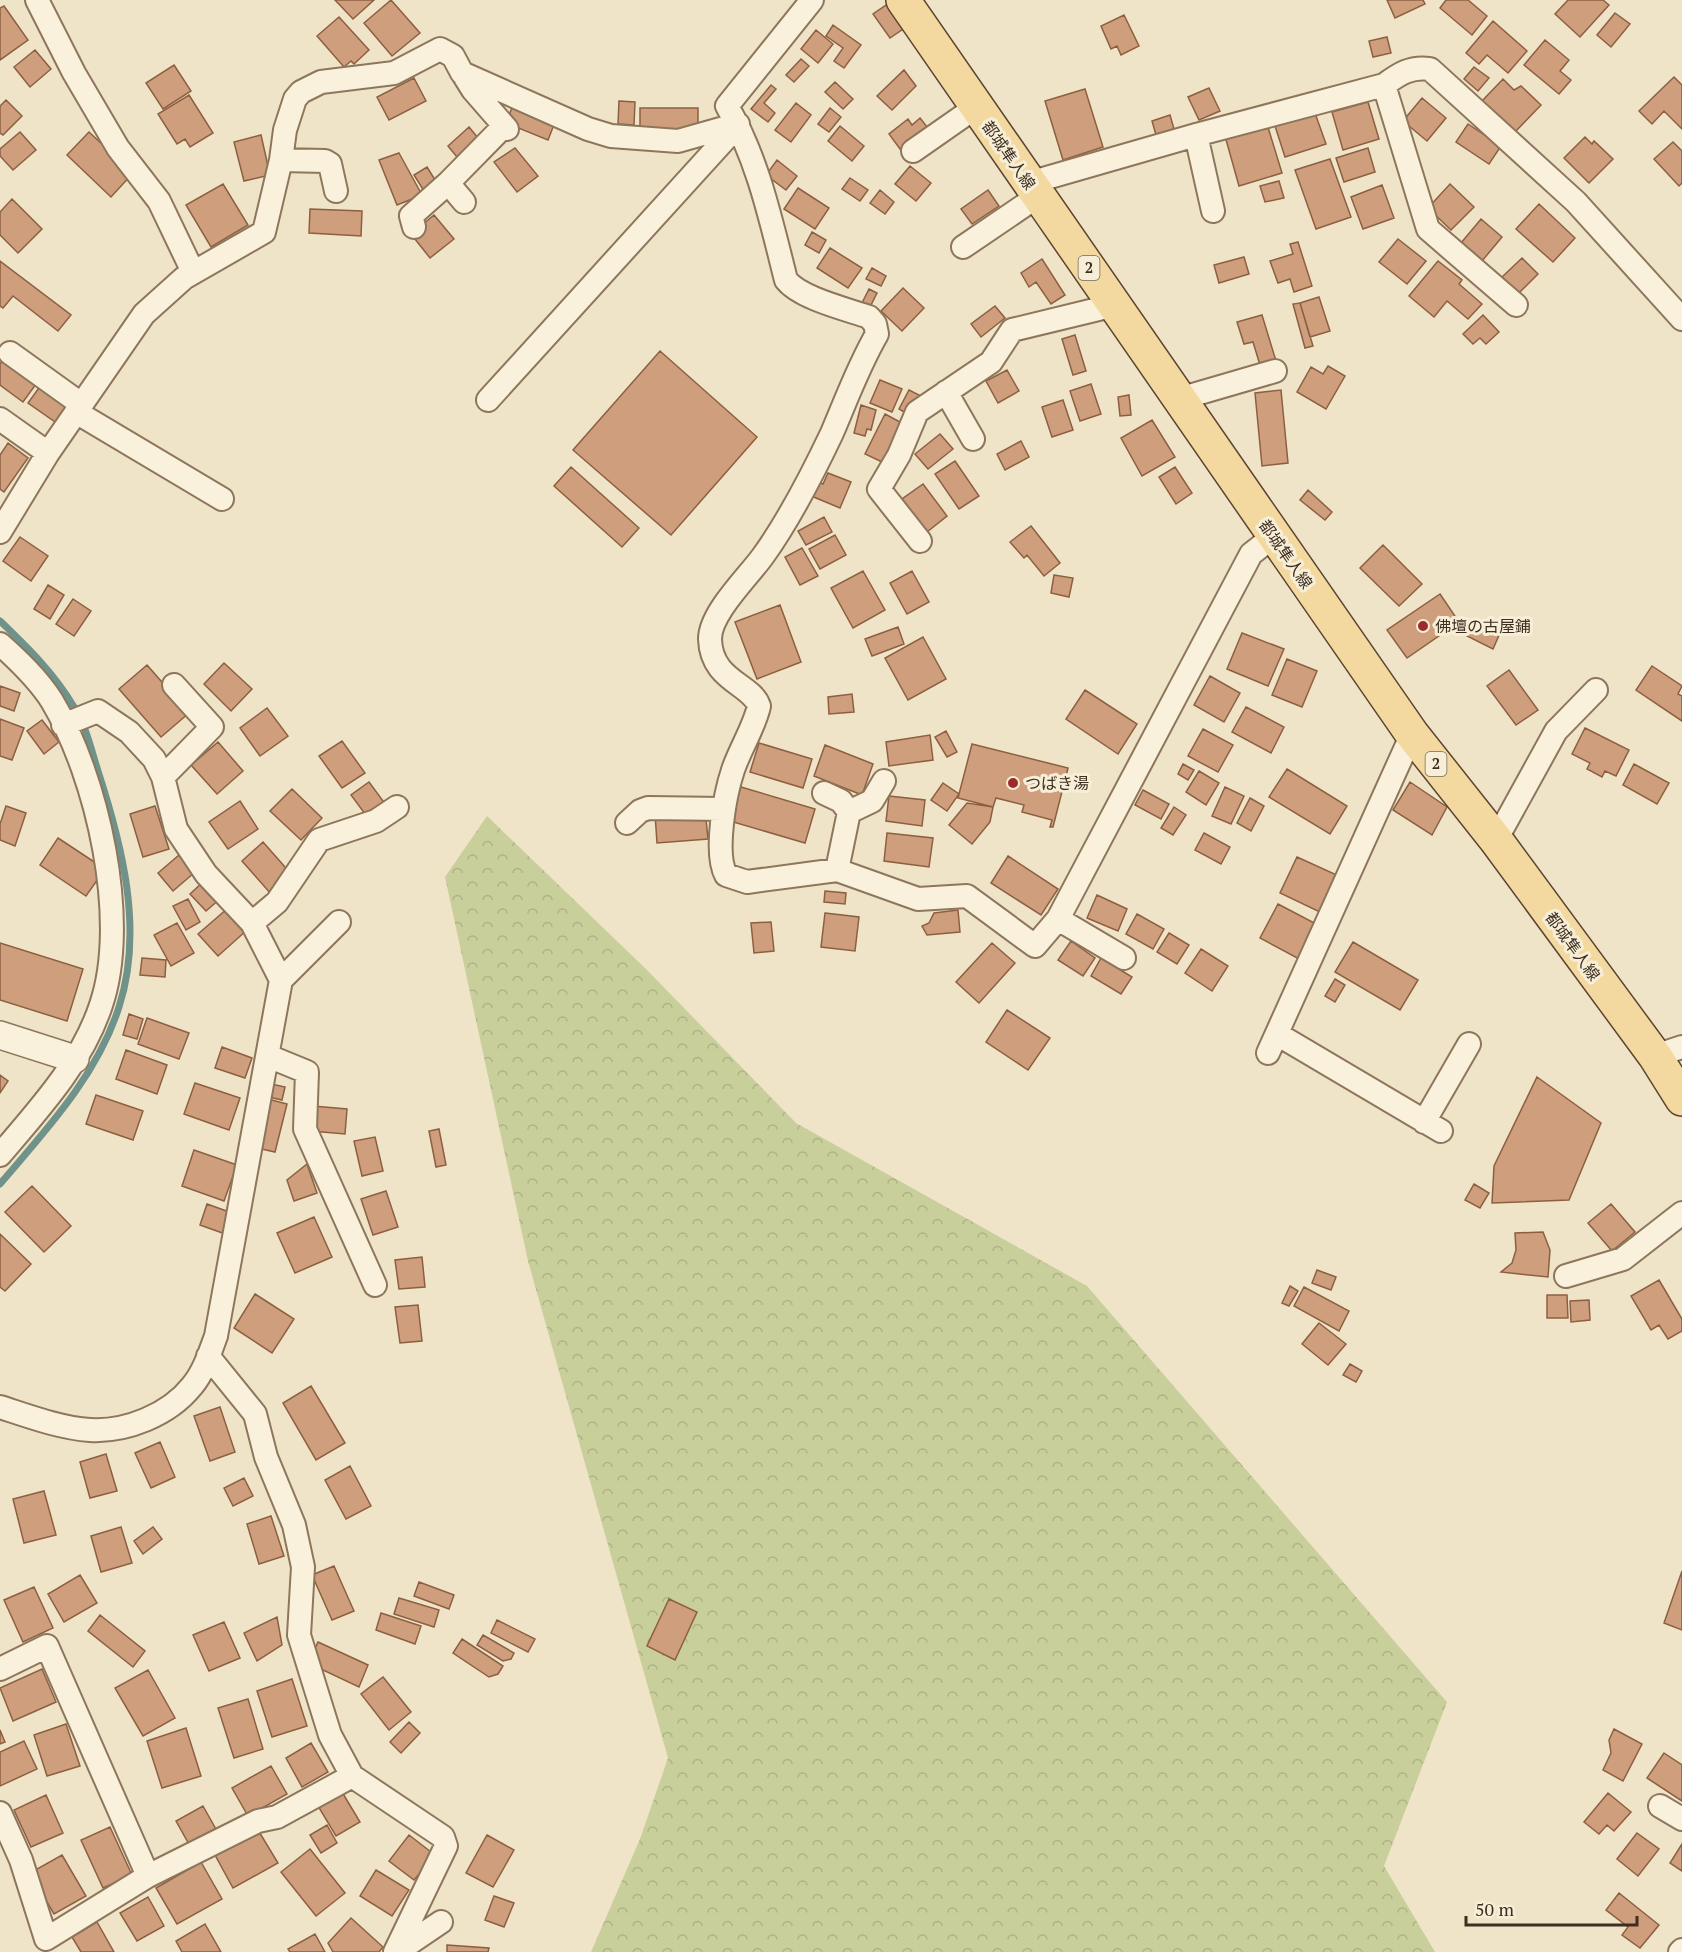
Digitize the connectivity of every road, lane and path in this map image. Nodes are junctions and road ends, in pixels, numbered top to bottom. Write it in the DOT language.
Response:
graph roads {
  1 [pos="37,0"];
  2 [pos="812,0"];
  3 [pos="903,0"];
  4 [pos="462,73"];
  5 [pos="1384,85"];
  6 [pos="976,107"];
  7 [pos="738,124"];
  8 [pos="1196,135"];
  9 [pos="913,151"];
  10 [pos="281,160"];
  11 [pos="448,183"];
  12 [pos="1034,190"];
  13 [pos="336,191"];
  14 [pos="464,202"];
  15 [pos="1213,211"];
  16 [pos="414,227"];
  17 [pos="963,247"];
  18 [pos="192,272"];
  19 [pos="1115,305"];
  20 [pos="1516,305"];
  21 [pos="1682,319"];
  22 [pos="10,353"];
  23 [pos="1275,371"];
  24 [pos="946,393"];
  25 [pos="1179,399"];
  26 [pos="488,400"];
  27 [pos="78,408"];
  28 [pos="0,419"];
  29 [pos="973,440"];
  30 [pos="48,453"];
  31 [pos="222,499"];
  32 [pos="0,532"];
  33 [pos="1274,536"];
  34 [pos="920,541"];
  35 [pos="0,644"];
  36 [pos="174,685"];
  37 [pos="1596,690"];
  38 [pos="75,720"];
  39 [pos="1412,735"];
  40 [pos="163,777"];
  41 [pos="884,781"];
  42 [pos="824,793"];
  43 [pos="397,807"];
  44 [pos="724,809"];
  45 [pos="849,812"];
  46 [pos="627,823"];
  47 [pos="1496,840"];
  48 [pos="837,870"];
  49 [pos="1058,919"];
  50 [pos="339,922"];
  51 [pos="252,923"];
  52 [pos="1124,958"];
  53 [pos="281,980"];
  54 [pos="0,1035"];
  55 [pos="1469,1044"];
  56 [pos="1668,1052"];
  57 [pos="268,1056"];
  58 [pos="75,1059"];
  59 [pos="1682,1099"];
  60 [pos="0,1155"];
  61 [pos="1682,1213"];
  62 [pos="1566,1276"];
  63 [pos="375,1285"];
  64 [pos="208,1356"];
  65 [pos="0,1407"];
  66 [pos="0,1669"];
  67 [pos="352,1776"];
  68 [pos="1660,1806"];
  69 [pos="0,1813"];
  70 [pos="1682,1819"];
  71 [pos="148,1876"];
  72 [pos="441,1922"];
  73 [pos="53,1945"];
  74 [pos="403,1948"];
  1 -- 18 [label="street"];
  2 -- 7 [label="street"];
  3 -- 6 [label="main road, 都城隼人線 / 2"];
  4 -- 7 [label="street"];
  4 -- 10 [label="street"];
  4 -- 11 [label="street"];
  5 -- 8 [label="street"];
  5 -- 20 [label="street"];
  5 -- 21 [label="street"];
  6 -- 9 [label="street"];
  6 -- 12 [label="main road, 都城隼人線 / 2"];
  7 -- 26 [label="street"];
  7 -- 44 [label="street"];
  8 -- 12 [label="street"];
  8 -- 15 [label="street"];
  10 -- 13 [label="street"];
  10 -- 18 [label="street"];
  11 -- 14 [label="street"];
  11 -- 16 [label="street"];
  12 -- 17 [label="street"];
  12 -- 19 [label="main road, 都城隼人線 / 2"];
  18 -- 27 [label="street"];
  19 -- 24 [label="street"];
  19 -- 25 [label="main road, 都城隼人線 / 2"];
  22 -- 27 [label="street"];
  23 -- 25 [label="street"];
  24 -- 29 [label="street"];
  24 -- 34 [label="street"];
  25 -- 33 [label="main road, 都城隼人線 / 2"];
  27 -- 30 [label="street"];
  27 -- 31 [label="street"];
  28 -- 30 [label="street"];
  30 -- 32 [label="street"];
  33 -- 39 [label="main road, 都城隼人線 / 2"];
  33 -- 49 [label="street"];
  35 -- 38 [label="street"];
  36 -- 40 [label="street"];
  37 -- 47 [label="street"];
  38 -- 40 [label="street"];
  38 -- 58 [label="street"];
  39 -- 47 [label="main road, 都城隼人線 / 2"];
  39 -- 55 [label="street"];
  40 -- 51 [label="street"];
  41 -- 45 [label="street"];
  42 -- 45 [label="street"];
  43 -- 51 [label="street"];
  44 -- 46 [label="street"];
  44 -- 48 [label="street"];
  45 -- 48 [label="street"];
  47 -- 56 [label="main road, 都城隼人線 / 2"];
  48 -- 49 [label="street"];
  49 -- 52 [label="street"];
  50 -- 53 [label="street"];
  51 -- 53 [label="street"];
  53 -- 57 [label="street"];
  54 -- 58 [label="street"];
  56 -- 59 [label="main road, 都城隼人線 / 2"];
  57 -- 63 [label="street"];
  57 -- 64 [label="street"];
  58 -- 60 [label="street"];
  61 -- 62 [label="street"];
  64 -- 65 [label="street"];
  64 -- 67 [label="street"];
  66 -- 71 [label="street"];
  67 -- 71 [label="street"];
  67 -- 74 [label="street"];
  68 -- 70 [label="street"];
  69 -- 73 [label="street"];
  71 -- 73 [label="street"];
  72 -- 74 [label="street"];
}
